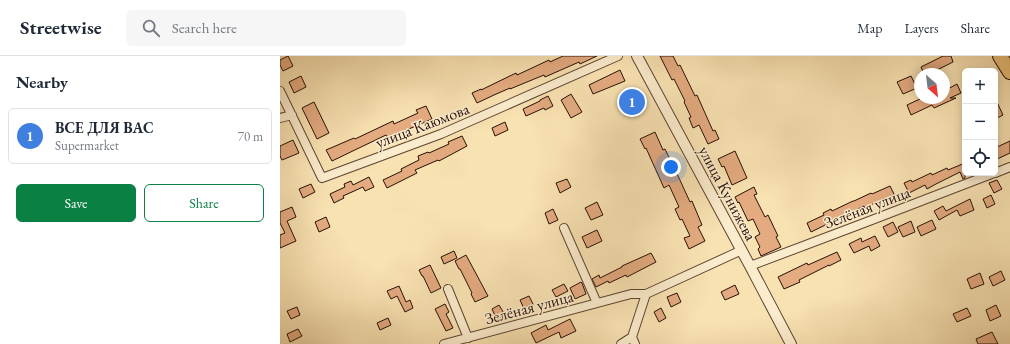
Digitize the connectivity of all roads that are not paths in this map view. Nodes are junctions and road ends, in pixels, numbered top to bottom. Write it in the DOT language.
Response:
graph roads {
  1 [pos="618,56"];
  2 [pos="637,56"];
  3 [pos="1000,56"];
  4 [pos="1010,72"];
  5 [pos="280,91"];
  6 [pos="292,115"];
  7 [pos="280,118"];
  8 [pos="1010,167"];
  9 [pos="998,172"];
  10 [pos="987,176"];
  11 [pos="564,228"];
  12 [pos="742,250"];
  13 [pos="750,266"];
  14 [pos="448,289"];
  15 [pos="646,294"];
  16 [pos="597,303"];
  17 [pos="468,338"];
  18 [pos="634,340"];
  19 [pos="444,344"];
  20 [pos="621,344"];
  21 [pos="791,344"];
  1 -- 6 [label="street, улица Каюмова"];
  2 -- 12 [label="street, улица Кунижева"];
  3 -- 4 [label="highway"];
  5 -- 6 [label="street, улица Каюмова"];
  6 -- 7 [label="street"];
  8 -- 9 [label="street, Зелёная улица"];
  10 -- 13 [label="street, Зелёная улица"];
  11 -- 16 [label="street, Зелёная улица"];
  12 -- 13 [label="street, улица Кунижева"];
  12 -- 15 [label="street, Зелёная улица"];
  13 -- 21 [label="street, улица Кунижева"];
  14 -- 17 [label="street, Зелёная улица"];
  15 -- 16 [label="street, Зелёная улица"];
  15 -- 18 [label="street"];
  16 -- 17 [label="street, Зелёная улица"];
  17 -- 19 [label="street, Зелёная улица"];
  18 -- 20 [label="street"];
}
